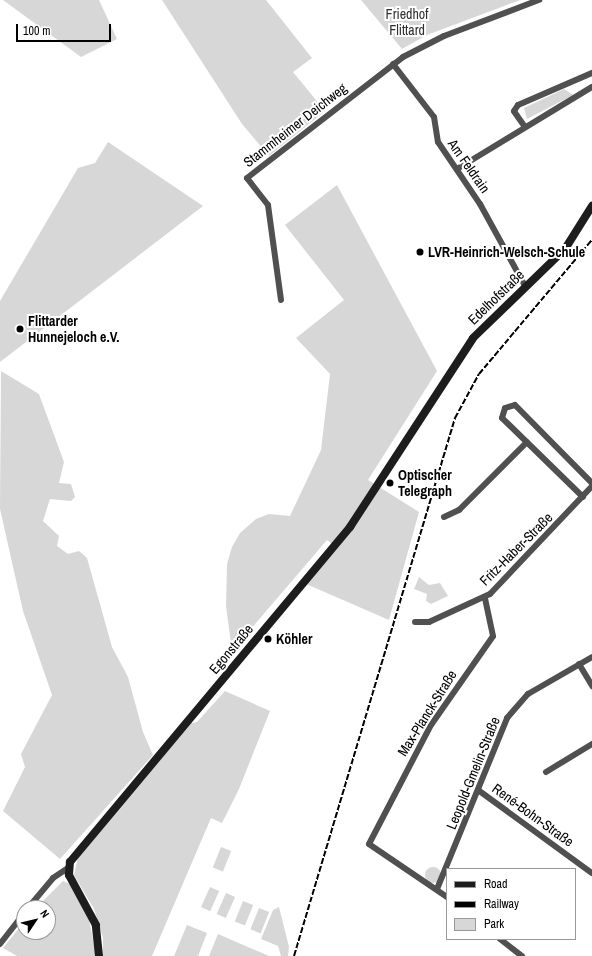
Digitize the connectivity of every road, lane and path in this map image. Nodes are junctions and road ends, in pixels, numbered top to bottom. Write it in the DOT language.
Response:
graph roads {
  1 [pos="539,0"];
  2 [pos="393,64"];
  3 [pos="592,73"];
  4 [pos="592,87"];
  5 [pos="525,128"];
  6 [pos="457,169"];
  7 [pos="592,206"];
  8 [pos="525,286"];
  9 [pos="280,300"];
  10 [pos="438,392"];
  11 [pos="527,442"];
  12 [pos="592,483"];
  13 [pos="592,486"];
  14 [pos="583,497"];
  15 [pos="444,517"];
  16 [pos="485,596"];
  17 [pos="415,622"];
  18 [pos="592,657"];
  19 [pos="579,664"];
  20 [pos="592,686"];
  21 [pos="592,744"];
  22 [pos="546,772"];
  23 [pos="478,790"];
  24 [pos="68,868"];
  25 [pos="592,873"];
  26 [pos="437,889"];
  27 [pos="446,897"];
  28 [pos="35,900"];
  29 [pos="16,923"];
  30 [pos="501,940"];
  31 [pos="0,944"];
  32 [pos="99,956"];
  33 [pos="522,956"];
  1 -- 2 [label="street, Stammheimer Deichweg"];
  2 -- 6 [label="street, Am Feldrain"];
  2 -- 9 [label="street, Stammheimer Deichweg"];
  3 -- 5 [label="street"];
  4 -- 5 [label="street"];
  5 -- 6 [label="street"];
  6 -- 8 [label="street, Am Feldrain"];
  7 -- 8 [label="street, Edelhofstraße"];
  8 -- 10 [label="street, Edelhofstraße"];
  10 -- 24 [label="street, Egonstraße"];
  11 -- 12 [label="street"];
  11 -- 14 [label="street"];
  11 -- 15 [label="street"];
  13 -- 14 [label="street, Fritz-Haber-Straße"];
  14 -- 16 [label="street, Fritz-Haber-Straße"];
  16 -- 17 [label="street, Fritz-Haber-Straße"];
  16 -- 26 [label="street, Max-Planck-Straße"];
  18 -- 19 [label="street, Leopold-Gmelin-Straße"];
  19 -- 20 [label="street"];
  19 -- 23 [label="street, Leopold-Gmelin-Straße"];
  21 -- 22 [label="street"];
  23 -- 25 [label="street, René-Bohn-Straße"];
  23 -- 26 [label="street, Leopold-Gmelin-Straße"];
  24 -- 28 [label="street, Egonstraße"];
  24 -- 32 [label="street"];
  26 -- 27 [label="street"];
  29 -- 31 [label="street"];
  30 -- 33 [label="street"];
}
